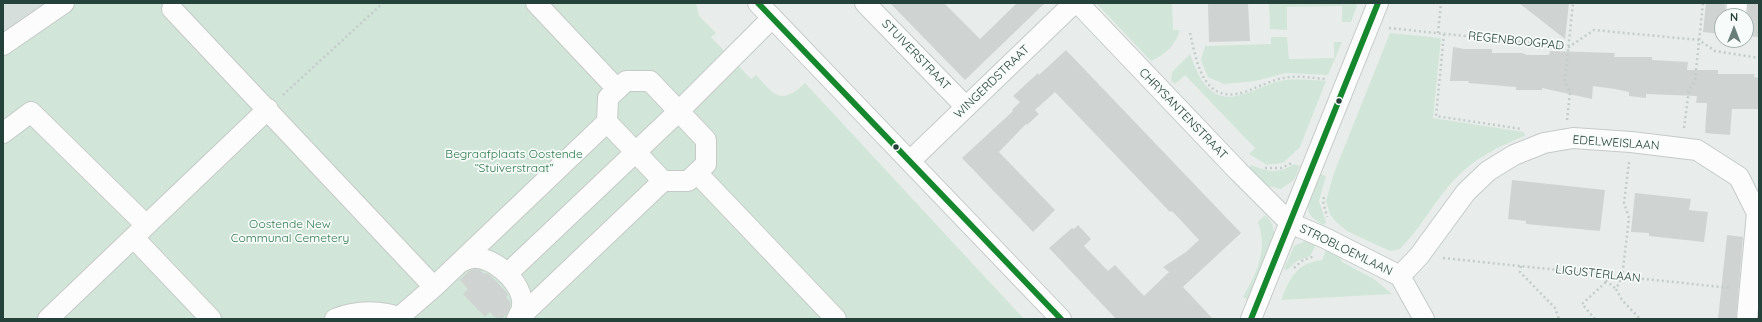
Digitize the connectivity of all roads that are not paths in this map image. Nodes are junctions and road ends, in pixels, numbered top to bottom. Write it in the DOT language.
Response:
graph roads {
  1 [pos="64,3"];
  2 [pos="536,3"];
  3 [pos="865,3"];
  4 [pos="1074,3"];
  5 [pos="1078,3"];
  6 [pos="1378,3"];
  7 [pos="765,8"];
  8 [pos="172,9"];
  9 [pos="3,45"];
  10 [pos="617,89"];
  11 [pos="966,107"];
  12 [pos="268,109"];
  13 [pos="679,111"];
  14 [pos="607,122"];
  15 [pos="3,133"];
  16 [pos="635,152"];
  17 [pos="910,161"];
  18 [pos="697,173"];
  19 [pos="663,181"];
  20 [pos="1290,223"];
  21 [pos="140,232"];
  22 [pos="459,263"];
  23 [pos="507,274"];
  24 [pos="1400,276"];
  25 [pos="434,287"];
  26 [pos="403,318"];
  27 [pos="48,319"];
  28 [pos="211,319"];
  29 [pos="335,319"];
  30 [pos="518,319"];
  31 [pos="836,319"];
  32 [pos="1061,319"];
  33 [pos="1251,319"];
  34 [pos="1424,319"];
  35 [pos="1747,319"];
  1 -- 9 [label="street"];
  2 -- 10 [label="street"];
  3 -- 11 [label="street, STUIVERSTRAAT"];
  4 -- 11 [label="street, WINGERDSTRAAT"];
  5 -- 20 [label="street, CHRYSANTENSTRAAT"];
  6 -- 20 [label="street"];
  7 -- 13 [label="street"];
  7 -- 17 [label="street"];
  8 -- 12 [label="street"];
  10 -- 13 [label="street"];
  10 -- 14 [label="street"];
  11 -- 17 [label="street, WINGERDSTRAAT"];
  12 -- 21 [label="street"];
  12 -- 25 [label="street"];
  13 -- 16 [label="street"];
  13 -- 18 [label="street"];
  14 -- 16 [label="street"];
  14 -- 22 [label="street"];
  15 -- 21 [label="street"];
  16 -- 19 [label="street"];
  16 -- 23 [label="street"];
  17 -- 32 [label="street"];
  18 -- 19 [label="street"];
  18 -- 31 [label="street"];
  19 -- 30 [label="street"];
  20 -- 24 [label="street, STROBLOEMLAAN"];
  20 -- 33 [label="street"];
  21 -- 27 [label="street"];
  21 -- 28 [label="street"];
  22 -- 23 [label="street"];
  22 -- 25 [label="street"];
  23 -- 30 [label="street"];
  24 -- 34 [label="street, STROBLOEMLAAN"];
  24 -- 35 [label="street, EDELWEISLAAN"];
  25 -- 26 [label="street"];
  26 -- 29 [label="street"];
}
